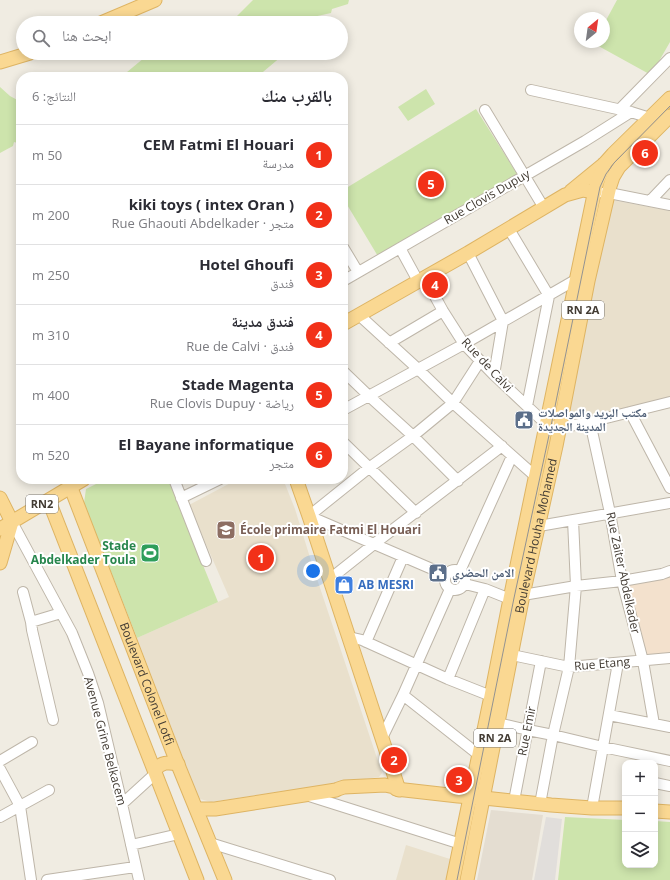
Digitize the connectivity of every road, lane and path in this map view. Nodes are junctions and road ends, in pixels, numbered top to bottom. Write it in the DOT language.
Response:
graph roads {
  1 [pos="155,0"];
  2 [pos="117,16"];
  3 [pos="16,57"];
  4 [pos="670,58"];
  5 [pos="0,62"];
  6 [pos="531,90"];
  7 [pos="670,98"];
  8 [pos="485,110"];
  9 [pos="620,110"];
  10 [pos="631,112"];
  11 [pos="670,116"];
  12 [pos="650,118"];
  13 [pos="605,163"];
  14 [pos="524,176"];
  15 [pos="670,180"];
  16 [pos="595,192"];
  17 [pos="609,193"];
  18 [pos="564,195"];
  19 [pos="650,201"];
  20 [pos="670,205"];
  21 [pos="544,208"];
  22 [pos="509,228"];
  23 [pos="400,248"];
  24 [pos="468,253"];
  25 [pos="348,255"];
  26 [pos="358,272"];
  27 [pos="348,278"];
  28 [pos="577,279"];
  29 [pos="421,280"];
  30 [pos="549,296"];
  31 [pos="443,311"];
  32 [pos="359,315"];
  33 [pos="348,321"];
  34 [pos="503,321"];
  35 [pos="389,343"];
  36 [pos="464,344"];
  37 [pos="480,361"];
  38 [pos="418,369"];
  39 [pos="348,376"];
  40 [pos="494,376"];
  41 [pos="369,396"];
  42 [pos="670,402"];
  43 [pos="453,403"];
  44 [pos="527,406"];
  45 [pos="348,407"];
  46 [pos="630,412"];
  47 [pos="590,422"];
  48 [pos="546,424"];
  49 [pos="559,428"];
  50 [pos="413,436"];
  51 [pos="502,446"];
  52 [pos="348,447"];
  53 [pos="512,456"];
  54 [pos="370,467"];
  55 [pos="535,476"];
  56 [pos="458,481"];
  57 [pos="77,484"];
  58 [pos="176,484"];
  59 [pos="210,484"];
  60 [pos="298,484"];
  61 [pos="71,488"];
  62 [pos="670,488"];
  63 [pos="0,498"];
  64 [pos="181,498"];
  65 [pos="49,501"];
  66 [pos="670,503"];
  67 [pos="416,513"];
  68 [pos="610,513"];
  69 [pos="309,516"];
  70 [pos="573,520"];
  71 [pos="12,522"];
  72 [pos="539,526"];
  73 [pos="0,529"];
  74 [pos="374,544"];
  75 [pos="403,557"];
  76 [pos="206,561"];
  77 [pos="0,563"];
  78 [pos="460,571"];
  79 [pos="670,571"];
  80 [pos="446,575"];
  81 [pos="330,579"];
  82 [pos="622,581"];
  83 [pos="465,584"];
  84 [pos="576,586"];
  85 [pos="485,589"];
  86 [pos="450,590"];
  87 [pos="23,592"];
  88 [pos="524,595"];
  89 [pos="510,599"];
  90 [pos="62,614"];
  91 [pos="31,622"];
  92 [pos="348,637"];
  93 [pos="366,642"];
  94 [pos="512,655"];
  95 [pos="670,658"];
  96 [pos="541,661"];
  97 [pos="643,661"];
  98 [pos="618,663"];
  99 [pos="417,665"];
  100 [pos="569,667"];
  101 [pos="448,679"];
  102 [pos="403,695"];
  103 [pos="491,696"];
  104 [pos="609,715"];
  105 [pos="53,720"];
  106 [pos="498,723"];
  107 [pos="654,724"];
  108 [pos="670,727"];
  109 [pos="528,730"];
  110 [pos="553,735"];
  111 [pos="382,738"];
  112 [pos="32,742"];
  113 [pos="603,747"];
  114 [pos="172,749"];
  115 [pos="479,755"];
  116 [pos="150,758"];
  117 [pos="640,759"];
  118 [pos="0,760"];
  119 [pos="670,761"];
  120 [pos="178,764"];
  121 [pos="0,769"];
  122 [pos="155,771"];
  123 [pos="658,784"];
  124 [pos="670,786"];
  125 [pos="49,790"];
  126 [pos="397,790"];
  127 [pos="306,795"];
  128 [pos="471,797"];
  129 [pos="484,798"];
  130 [pos="514,801"];
  131 [pos="122,804"];
  132 [pos="540,804"];
  133 [pos="20,806"];
  134 [pos="592,808"];
  135 [pos="622,808"];
  136 [pos="658,810"];
  137 [pos="670,812"];
  138 [pos="198,813"];
  139 [pos="0,817"];
  140 [pos="179,834"];
  141 [pos="210,843"];
  142 [pos="461,844"];
  143 [pos="132,845"];
  144 [pos="136,867"];
  145 [pos="31,880"];
  146 [pos="47,880"];
  147 [pos="139,880"];
  148 [pos="197,880"];
  149 [pos="225,880"];
  150 [pos="330,880"];
  151 [pos="453,880"];
  152 [pos="467,880"];
  1 -- 2 [label="main road"];
  3 -- 5 [label="main road"];
  4 -- 9 [label="street"];
  6 -- 9 [label="street"];
  7 -- 12 [label="main road"];
  8 -- 14 [label="street"];
  9 -- 10 [label="street"];
  10 -- 12 [label="street"];
  10 -- 14 [label="street, Rue Clovis Dupuy"];
  11 -- 17 [label="main road, Boulevard Houha Mohamed"];
  12 -- 13 [label="main road"];
  13 -- 16 [label="main road, Boulevard Houha Mohamed"];
  13 -- 18 [label="main road"];
  14 -- 21 [label="street"];
  14 -- 23 [label="street, Rue Clovis Dupuy"];
  15 -- 19 [label="street"];
  16 -- 17 [label="street"];
  16 -- 18 [label="main road"];
  16 -- 28 [label="main road, Boulevard Houha Mohamed / RN 2A"];
  17 -- 19 [label="street"];
  17 -- 49 [label="main road, Boulevard Houha Mohamed / RN 2A"];
  18 -- 21 [label="main road"];
  19 -- 20 [label="street"];
  21 -- 22 [label="main road"];
  22 -- 24 [label="main road"];
  22 -- 30 [label="street"];
  23 -- 26 [label="street, Rue Clovis Dupuy"];
  23 -- 29 [label="street, Rue de Calvi"];
  24 -- 29 [label="main road"];
  24 -- 34 [label="street"];
  25 -- 26 [label="street"];
  26 -- 27 [label="street, Rue Clovis Dupuy"];
  28 -- 30 [label="street"];
  28 -- 48 [label="main road, Boulevard Houha Mohamed / RN 2A"];
  29 -- 31 [label="street, Rue de Calvi"];
  29 -- 32 [label="main road"];
  30 -- 34 [label="street"];
  30 -- 44 [label="street"];
  31 -- 35 [label="street"];
  31 -- 36 [label="street, Rue de Calvi"];
  32 -- 33 [label="main road"];
  32 -- 35 [label="street"];
  34 -- 36 [label="street"];
  34 -- 40 [label="street"];
  35 -- 38 [label="street"];
  36 -- 37 [label="street, Rue de Calvi"];
  36 -- 38 [label="street"];
  37 -- 40 [label="street, Rue de Calvi"];
  37 -- 43 [label="street"];
  38 -- 41 [label="street"];
  38 -- 43 [label="street"];
  39 -- 41 [label="street"];
  40 -- 44 [label="street, Rue de Calvi"];
  41 -- 45 [label="street"];
  41 -- 50 [label="street"];
  42 -- 46 [label="street"];
  43 -- 50 [label="street"];
  43 -- 51 [label="street"];
  44 -- 48 [label="street, Rue de Calvi"];
  46 -- 47 [label="street"];
  46 -- 62 [label="street"];
  47 -- 49 [label="street"];
  47 -- 68 [label="street, Rue Zaiter Abdelkader"];
  48 -- 49 [label="street"];
  48 -- 55 [label="main road, Boulevard Houha Mohamed / RN 2A"];
  49 -- 72 [label="main road, Boulevard Houha Mohamed / RN 2A"];
  50 -- 54 [label="street"];
  50 -- 56 [label="street"];
  51 -- 53 [label="street"];
  51 -- 56 [label="street"];
  52 -- 54 [label="street"];
  53 -- 55 [label="street"];
  53 -- 78 [label="street"];
  54 -- 67 [label="street"];
  54 -- 69 [label="street"];
  55 -- 89 [label="main road, Boulevard Houha Mohamed / RN 2A"];
  56 -- 67 [label="street"];
  57 -- 61 [label="main road, RN2"];
  58 -- 64 [label="street"];
  59 -- 64 [label="street"];
  60 -- 69 [label="main road"];
  61 -- 65 [label="main road, RN2"];
  61 -- 114 [label="main road, Boulevard Colonel Lotfi"];
  63 -- 71 [label="main road"];
  64 -- 76 [label="street"];
  65 -- 71 [label="main road, RN2"];
  65 -- 116 [label="main road, Boulevard Colonel Lotfi"];
  66 -- 68 [label="street"];
  67 -- 74 [label="street"];
  68 -- 70 [label="street"];
  68 -- 82 [label="street, Rue Zaiter Abdelkader"];
  69 -- 74 [label="street"];
  69 -- 81 [label="main road"];
  70 -- 72 [label="street"];
  70 -- 84 [label="street"];
  71 -- 73 [label="main road, RN2"];
  71 -- 77 [label="main road"];
  71 -- 90 [label="street, Avenue Grine Belkacem"];
  72 -- 88 [label="main road, Boulevard Houha Mohamed / RN 2A"];
  74 -- 75 [label="street"];
  74 -- 81 [label="street"];
  75 -- 80 [label="street"];
  75 -- 93 [label="street"];
  78 -- 80 [label="street"];
  78 -- 83 [label="street"];
  79 -- 82 [label="street"];
  80 -- 86 [label="street"];
  81 -- 92 [label="main road"];
  82 -- 84 [label="street"];
  82 -- 97 [label="street, Rue Zaiter Abdelkader"];
  83 -- 85 [label="street"];
  83 -- 86 [label="street"];
  84 -- 88 [label="street"];
  84 -- 100 [label="street"];
  85 -- 89 [label="street"];
  85 -- 101 [label="street"];
  86 -- 99 [label="street"];
  87 -- 91 [label="street"];
  88 -- 89 [label="street"];
  88 -- 94 [label="main road, Boulevard Houha Mohamed / RN 2A"];
  89 -- 103 [label="main road, Boulevard Houha Mohamed / RN 2A"];
  90 -- 91 [label="street"];
  90 -- 131 [label="street, Avenue Grine Belkacem"];
  91 -- 105 [label="street"];
  92 -- 93 [label="street"];
  92 -- 111 [label="main road"];
  93 -- 99 [label="street"];
  94 -- 96 [label="street, Rue Etang"];
  94 -- 106 [label="main road, Boulevard Houha Mohamed / RN 2A"];
  95 -- 97 [label="street, Rue Etang"];
  96 -- 100 [label="street, Rue Etang"];
  96 -- 109 [label="street, Rue Emir"];
  97 -- 98 [label="street, Rue Etang"];
  97 -- 107 [label="street, Rue Zaiter Abdelkader"];
  98 -- 100 [label="street, Rue Etang"];
  98 -- 104 [label="street"];
  99 -- 101 [label="street"];
  99 -- 102 [label="street"];
  100 -- 110 [label="street"];
  101 -- 103 [label="street"];
  102 -- 111 [label="street"];
  102 -- 115 [label="street"];
  103 -- 115 [label="main road, Boulevard Houha Mohamed / RN 2A"];
  104 -- 107 [label="street"];
  104 -- 113 [label="street"];
  106 -- 109 [label="street"];
  106 -- 129 [label="main road, Boulevard Houha Mohamed / RN 2A"];
  107 -- 108 [label="street"];
  109 -- 110 [label="street"];
  109 -- 130 [label="street, Rue Emir"];
  110 -- 113 [label="street"];
  110 -- 132 [label="street"];
  111 -- 126 [label="main road"];
  112 -- 118 [label="street"];
  113 -- 117 [label="street"];
  113 -- 134 [label="street"];
  114 -- 116 [label="main road"];
  114 -- 120 [label="main road, Boulevard Colonel Lotfi"];
  115 -- 128 [label="main road, Boulevard Houha Mohamed / RN 2A"];
  116 -- 122 [label="main road, Boulevard Colonel Lotfi"];
  117 -- 119 [label="street"];
  120 -- 122 [label="main road"];
  120 -- 138 [label="main road, Boulevard Colonel Lotfi"];
  121 -- 133 [label="street"];
  122 -- 131 [label="street"];
  122 -- 140 [label="main road, Boulevard Colonel Lotfi"];
  123 -- 124 [label="street"];
  125 -- 133 [label="street"];
  126 -- 127 [label="main road"];
  126 -- 128 [label="main road"];
  127 -- 138 [label="main road"];
  127 -- 142 [label="street"];
  128 -- 129 [label="main road"];
  128 -- 142 [label="main road, Boulevard Houha Mohamed / RN 2A"];
  129 -- 130 [label="main road"];
  129 -- 152 [label="main road, Boulevard Houha Mohamed / RN 2A"];
  130 -- 132 [label="main road"];
  131 -- 143 [label="street, Avenue Grine Belkacem"];
  132 -- 134 [label="main road"];
  133 -- 139 [label="street"];
  133 -- 145 [label="street"];
  134 -- 135 [label="main road"];
  136 -- 137 [label="main road"];
  138 -- 141 [label="main road, Boulevard Colonel Lotfi"];
  140 -- 143 [label="street"];
  140 -- 148 [label="main road, Boulevard Colonel Lotfi"];
  141 -- 149 [label="main road, Boulevard Colonel Lotfi"];
  141 -- 150 [label="street"];
  142 -- 151 [label="main road, Boulevard Houha Mohamed / RN 2A"];
  143 -- 144 [label="street, Avenue Grine Belkacem"];
  144 -- 146 [label="street"];
  144 -- 147 [label="street, Avenue Grine Belkacem"];
}
